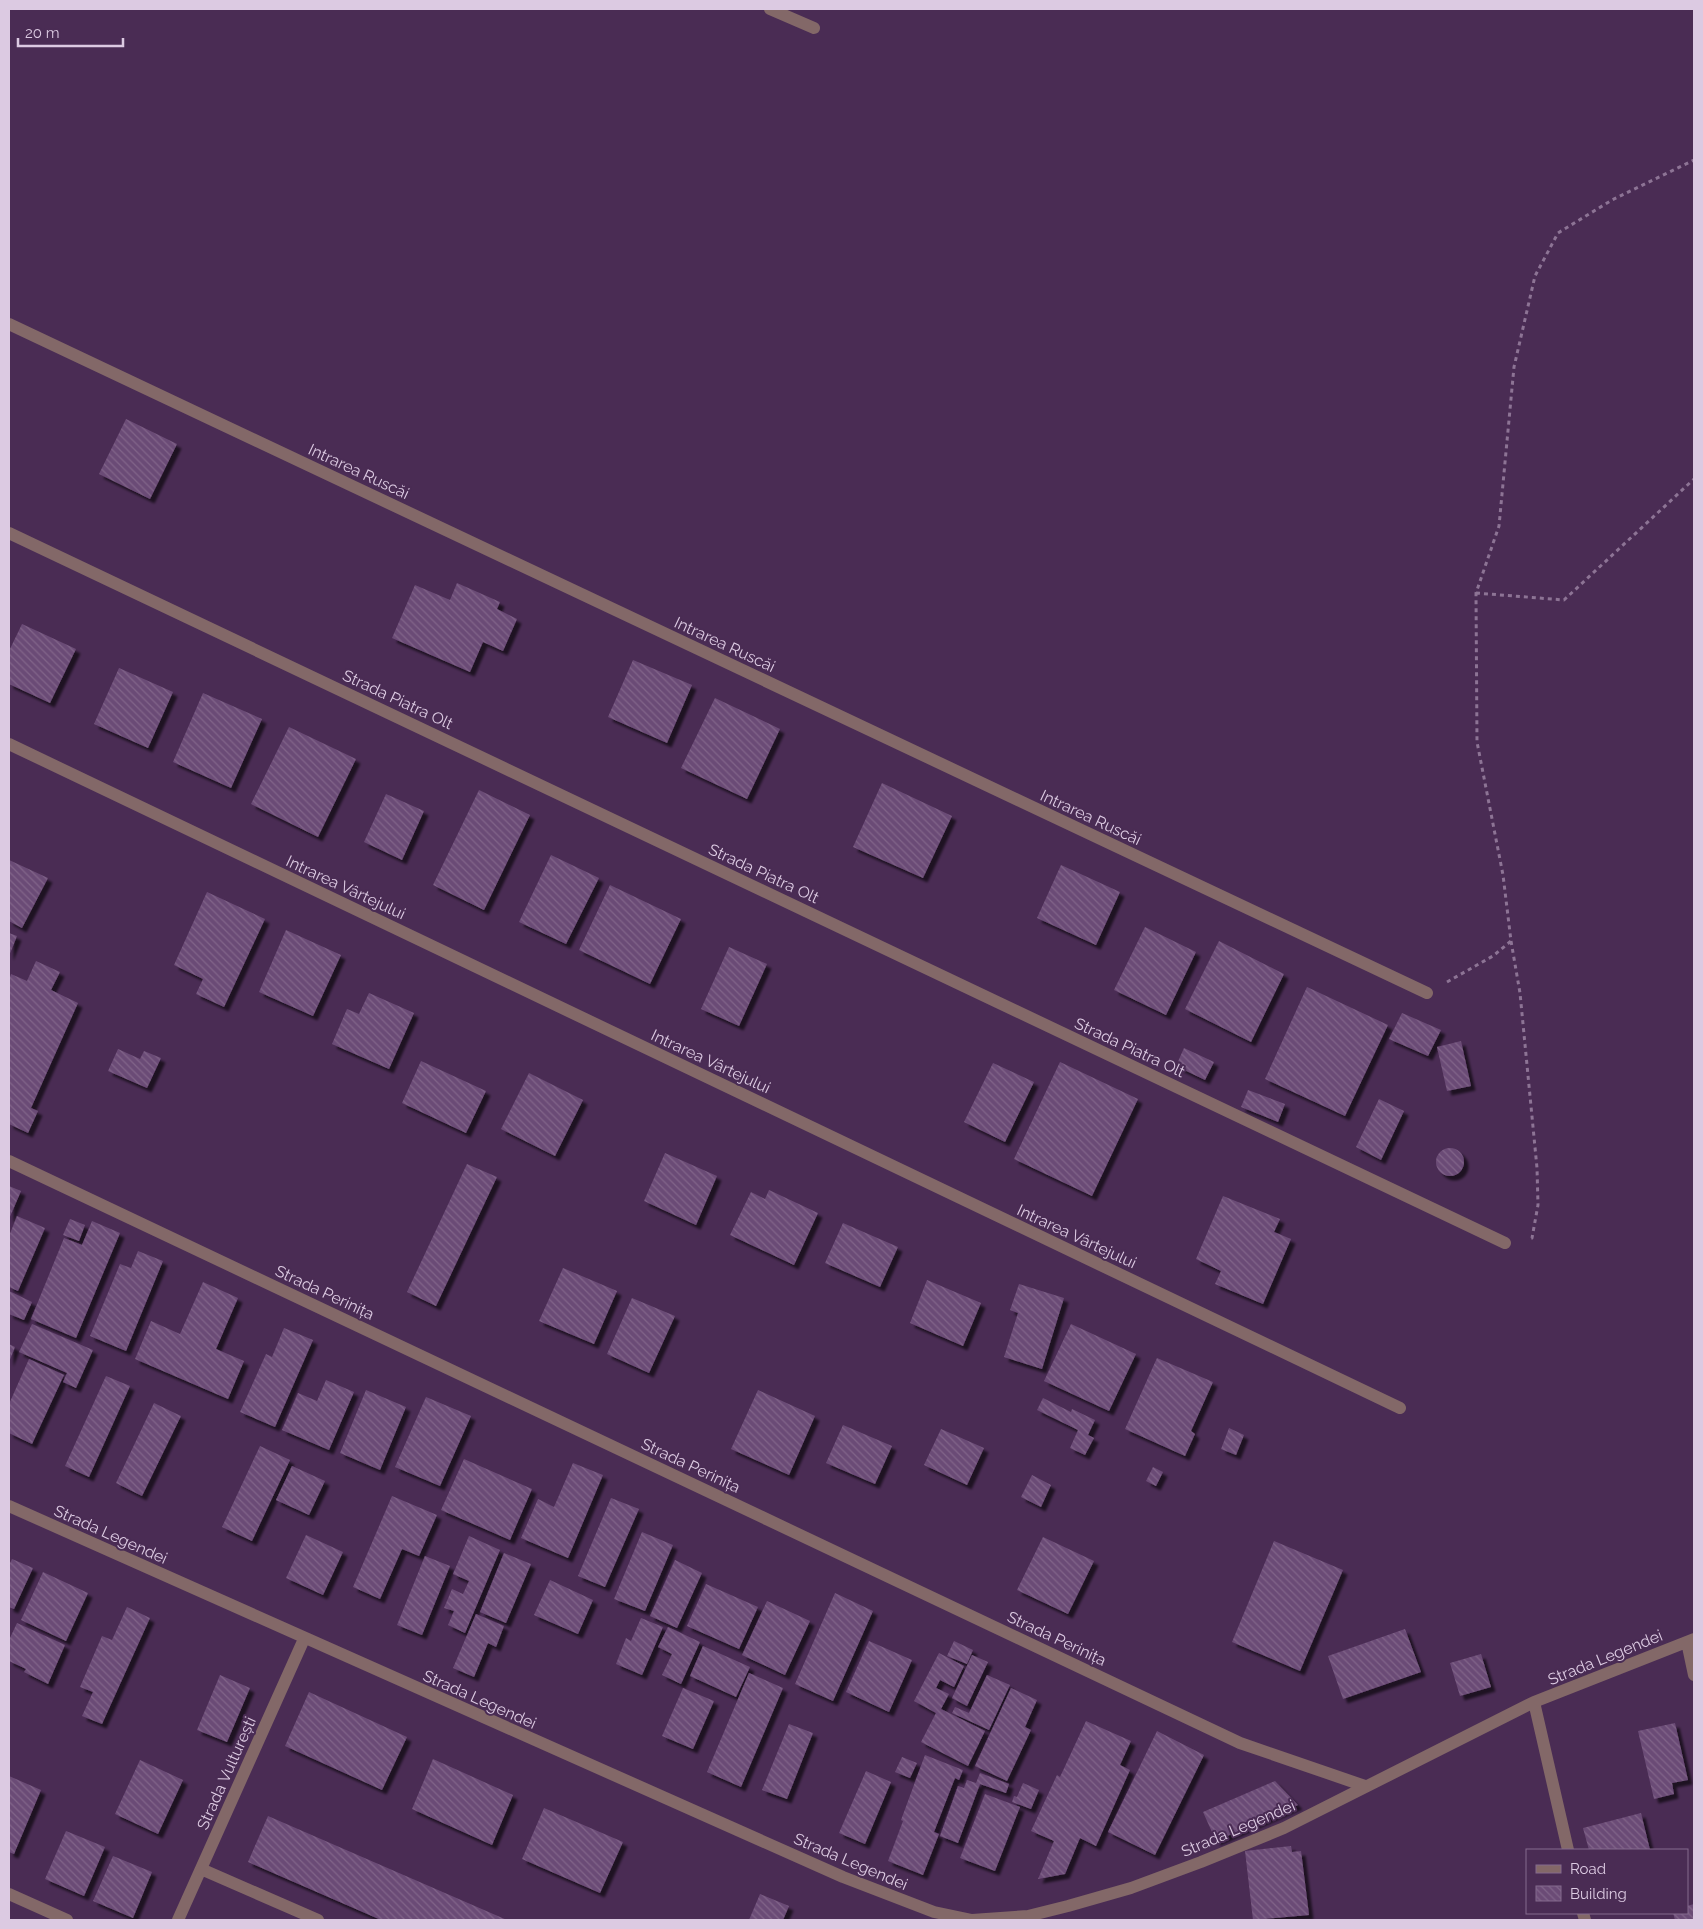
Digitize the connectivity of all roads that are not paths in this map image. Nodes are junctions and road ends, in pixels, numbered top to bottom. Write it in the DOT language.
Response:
graph roads {
  1 [pos="770,9"];
  2 [pos="814,28"];
  3 [pos="9,324"];
  4 [pos="9,533"];
  5 [pos="9,744"];
  6 [pos="1427,993"];
  7 [pos="9,1161"];
  8 [pos="1505,1243"];
  9 [pos="1400,1408"];
  10 [pos="9,1506"];
  11 [pos="304,1639"];
  12 [pos="1690,1640"];
  13 [pos="1694,1675"];
  14 [pos="1534,1702"];
  15 [pos="1364,1786"];
  16 [pos="1568,1849"];
  17 [pos="201,1869"];
  18 [pos="9,1894"];
  19 [pos="67,1920"];
  20 [pos="178,1920"];
  21 [pos="318,1920"];
  22 [pos="972,1920"];
  1 -- 2 [label="street"];
  3 -- 6 [label="street, Intrarea Ruscăi"];
  4 -- 8 [label="street, Strada Piatra Olt"];
  5 -- 9 [label="street, Intrarea Vârtejului"];
  7 -- 15 [label="street, Strada Perinița"];
  10 -- 11 [label="street, Strada Legendei"];
  11 -- 17 [label="street, Strada Vulturești"];
  11 -- 22 [label="street, Strada Legendei"];
  12 -- 13 [label="street"];
  12 -- 14 [label="street, Strada Legendei"];
  14 -- 15 [label="street, Strada Legendei"];
  14 -- 16 [label="street"];
  15 -- 22 [label="street, Strada Legendei"];
  17 -- 20 [label="street, Strada Vulturești"];
  17 -- 21 [label="street"];
  18 -- 19 [label="street"];
}
